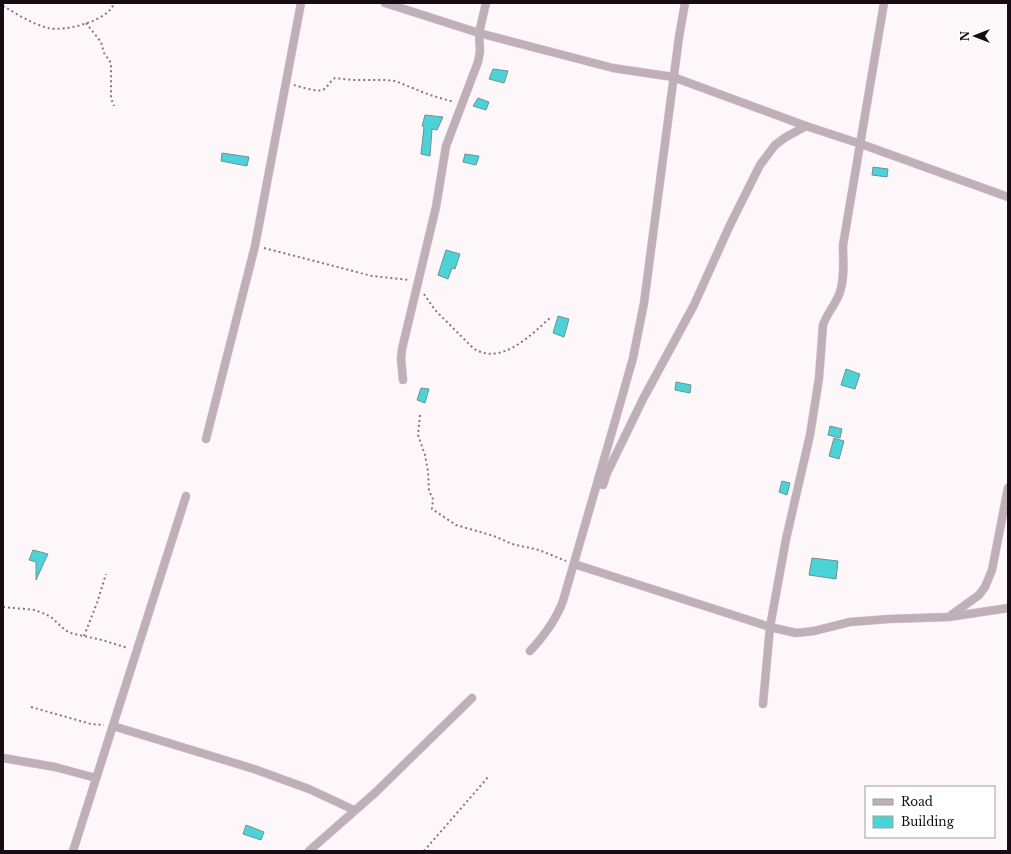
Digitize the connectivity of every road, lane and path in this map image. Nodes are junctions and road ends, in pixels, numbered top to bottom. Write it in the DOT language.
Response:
graph roads {
  1 [pos="114,3"];
  2 [pos="301,3"];
  3 [pos="385,3"];
  4 [pos="486,3"];
  5 [pos="686,3"];
  6 [pos="884,3"];
  7 [pos="3,6"];
  8 [pos="86,23"];
  9 [pos="479,32"];
  10 [pos="673,77"];
  11 [pos="286,80"];
  12 [pos="462,105"];
  13 [pos="114,106"];
  14 [pos="806,126"];
  15 [pos="860,144"];
  16 [pos="1008,197"];
  17 [pos="255,246"];
  18 [pos="418,283"];
  19 [pos="551,317"];
  20 [pos="403,380"];
  21 [pos="420,415"];
  22 [pos="206,439"];
  23 [pos="1008,488"];
  24 [pos="186,496"];
  25 [pos="577,553"];
  26 [pos="574,564"];
  27 [pos="106,574"];
  28 [pos="3,607"];
  29 [pos="1008,608"];
  30 [pos="949,617"];
  31 [pos="770,627"];
  32 [pos="84,636"];
  33 [pos="137,651"];
  34 [pos="530,651"];
  35 [pos="472,698"];
  36 [pos="763,704"];
  37 [pos="31,707"];
  38 [pos="113,726"];
  39 [pos="3,758"];
  40 [pos="489,776"];
  41 [pos="96,778"];
  42 [pos="354,810"];
  43 [pos="73,851"];
  44 [pos="310,851"];
  45 [pos="424,851"];
  1 -- 8 [label="path"];
  2 -- 11 [label="street"];
  3 -- 9 [label="street"];
  4 -- 9 [label="street"];
  5 -- 10 [label="street"];
  6 -- 15 [label="street"];
  7 -- 8 [label="path"];
  8 -- 13 [label="path"];
  9 -- 10 [label="street"];
  9 -- 12 [label="street"];
  10 -- 14 [label="street"];
  10 -- 25 [label="street"];
  11 -- 12 [label="path"];
  11 -- 17 [label="street"];
  12 -- 18 [label="street"];
  14 -- 15 [label="street"];
  14 -- 25 [label="street"];
  15 -- 16 [label="street"];
  15 -- 31 [label="street"];
  17 -- 18 [label="path"];
  17 -- 22 [label="street"];
  18 -- 19 [label="path"];
  18 -- 20 [label="street"];
  21 -- 26 [label="path"];
  23 -- 30 [label="street"];
  24 -- 33 [label="street"];
  25 -- 26 [label="street"];
  26 -- 31 [label="street"];
  26 -- 34 [label="street"];
  27 -- 32 [label="path"];
  28 -- 32 [label="path"];
  29 -- 30 [label="street"];
  30 -- 31 [label="street"];
  31 -- 36 [label="street"];
  32 -- 33 [label="path"];
  33 -- 38 [label="street"];
  35 -- 42 [label="street"];
  37 -- 38 [label="path"];
  38 -- 41 [label="street"];
  38 -- 42 [label="street"];
  39 -- 41 [label="street"];
  40 -- 45 [label="path"];
  41 -- 43 [label="street"];
  42 -- 44 [label="street"];
}
